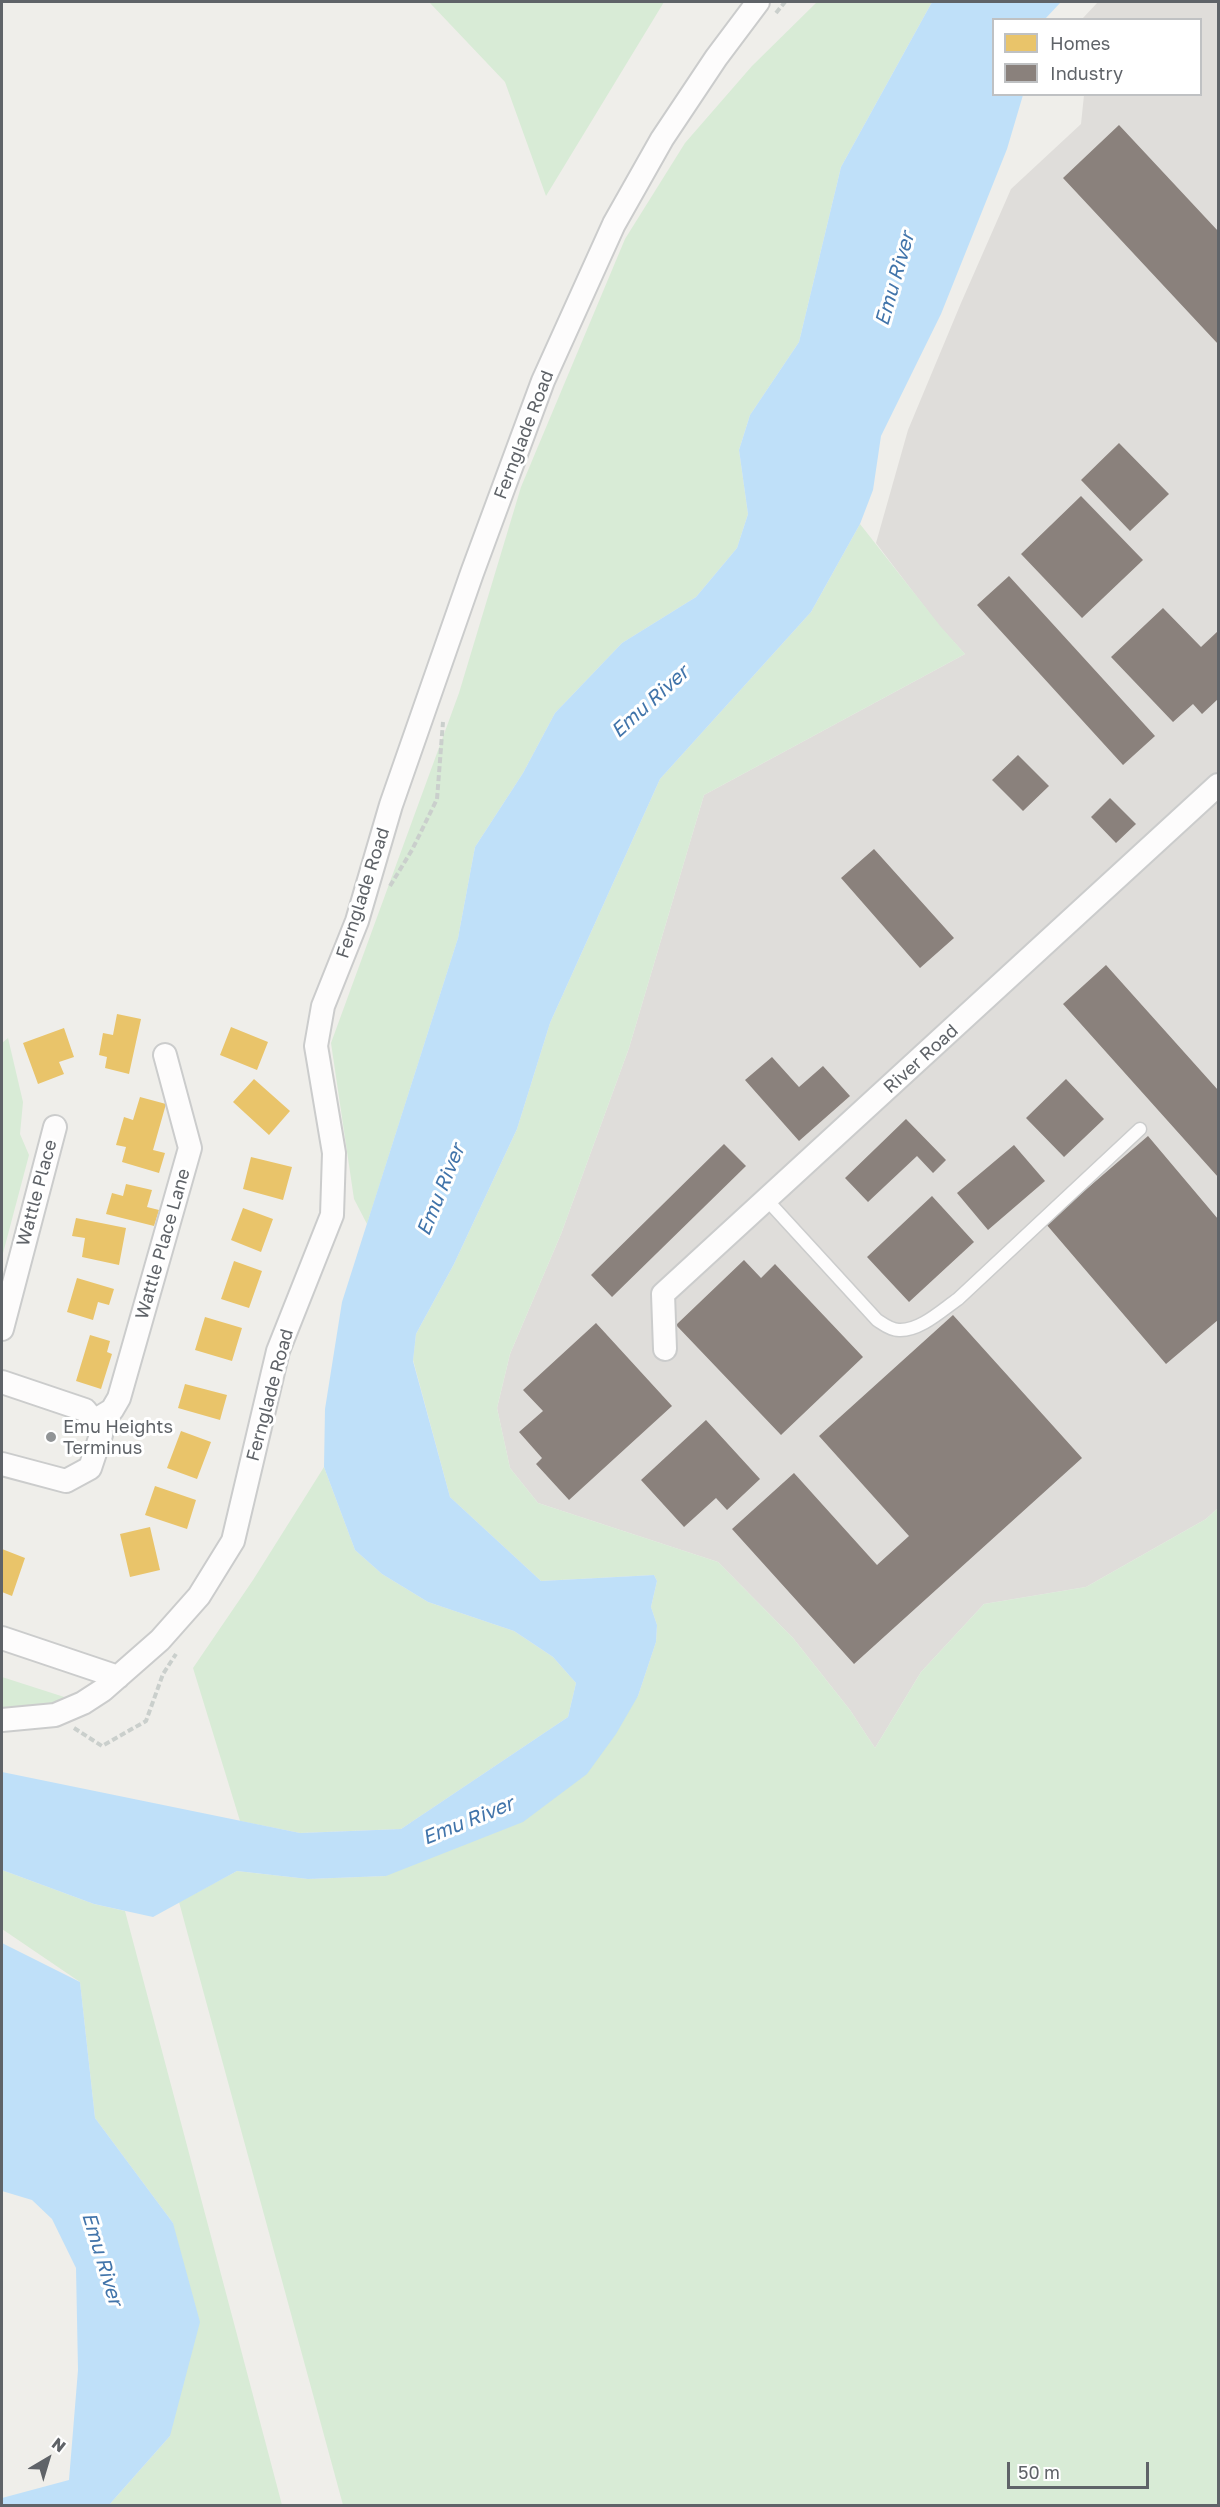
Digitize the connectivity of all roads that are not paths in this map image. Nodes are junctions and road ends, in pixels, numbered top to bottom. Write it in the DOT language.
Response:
graph roads {
  1 [pos="765,10"];
  2 [pos="1218,785"];
  3 [pos="165,1055"];
  4 [pos="55,1127"];
  5 [pos="1140,1129"];
  6 [pos="767,1200"];
  7 [pos="2,1329"];
  8 [pos="665,1349"];
  9 [pos="2,1382"];
  10 [pos="94,1421"];
  11 [pos="2,1464"];
  12 [pos="2,1638"];
  13 [pos="118,1677"];
  14 [pos="2,1720"];
  1 -- 13 [label="street, Fernglade Road"];
  2 -- 6 [label="street, River Road"];
  3 -- 10 [label="street, Wattle Place Lane"];
  4 -- 7 [label="street, Wattle Place"];
  5 -- 6 [label="lane"];
  6 -- 8 [label="street, River Road"];
  9 -- 10 [label="street"];
  10 -- 11 [label="street"];
  12 -- 13 [label="street"];
  13 -- 14 [label="street, Fernglade Road"];
}
